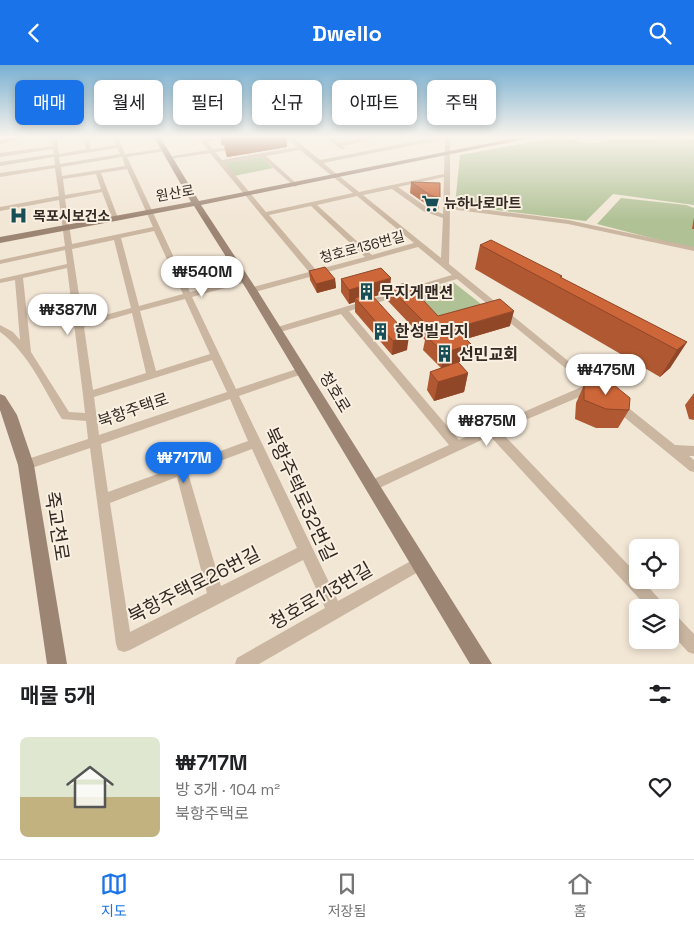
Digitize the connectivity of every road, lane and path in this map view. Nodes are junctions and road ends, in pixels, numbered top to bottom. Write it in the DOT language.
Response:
graph roads {
  1 [pos="65,165"];
  2 [pos="174,165"];
  3 [pos="223,165"];
  4 [pos="273,165"];
  5 [pos="322,165"];
  6 [pos="396,165"];
  7 [pos="448,165"];
  8 [pos="58,166"];
  9 [pos="129,167"];
  10 [pos="98,172"];
  11 [pos="0,175"];
  12 [pos="448,175"];
  13 [pos="337,177"];
  14 [pos="59,178"];
  15 [pos="295,185"];
  16 [pos="394,187"];
  17 [pos="105,190"];
  18 [pos="248,194"];
  19 [pos="358,194"];
  20 [pos="62,197"];
  21 [pos="196,203"];
  22 [pos="312,204"];
  23 [pos="447,207"];
  24 [pos="0,209"];
  25 [pos="150,211"];
  26 [pos="265,214"];
  27 [pos="447,217"];
  28 [pos="115,218"];
  29 [pos="66,228"];
  30 [pos="158,228"];
  31 [pos="117,237"];
  32 [pos="0,240"];
  33 [pos="420,244"];
  34 [pos="68,247"];
  35 [pos="694,249"];
  36 [pos="370,257"];
  37 [pos="0,262"];
  38 [pos="70,265"];
  39 [pos="446,265"];
  40 [pos="313,273"];
  41 [pos="458,276"];
  42 [pos="19,277"];
  43 [pos="0,281"];
  44 [pos="248,285"];
  45 [pos="188,296"];
  46 [pos="136,309"];
  47 [pos="343,310"];
  48 [pos="78,325"];
  49 [pos="0,328"];
  50 [pos="277,331"];
  51 [pos="26,353"];
  52 [pos="215,356"];
  53 [pos="301,371"];
  54 [pos="152,375"];
  55 [pos="594,386"];
  56 [pos="232,394"];
  57 [pos="88,395"];
  58 [pos="0,399"];
  59 [pos="91,417"];
  60 [pos="492,430"];
  61 [pos="94,441"];
  62 [pos="255,443"];
  63 [pos="457,446"];
  64 [pos="673,450"];
  65 [pos="694,451"];
  66 [pos="26,465"];
  67 [pos="694,467"];
  68 [pos="181,471"];
  69 [pos="371,486"];
  70 [pos="104,499"];
  71 [pos="305,551"];
  72 [pos="420,563"];
  73 [pos="216,597"];
  74 [pos="650,599"];
  75 [pos="334,610"];
  76 [pos="679,630"];
  77 [pos="694,646"];
  78 [pos="246,663"];
  79 [pos="57,664"];
  80 [pos="482,664"];
  1 -- 8 [label="street"];
  2 -- 21 [label="street, 청호로"];
  3 -- 18 [label="street"];
  4 -- 15 [label="street"];
  5 -- 13 [label="street"];
  6 -- 13 [label="street, 원산로"];
  7 -- 12 [label="street"];
  8 -- 11 [label="street"];
  8 -- 14 [label="street, 북항주택로"];
  9 -- 10 [label="street"];
  9 -- 25 [label="street, 북항주택로32번길"];
  10 -- 14 [label="street"];
  10 -- 17 [label="street"];
  12 -- 16 [label="street"];
  12 -- 23 [label="street"];
  13 -- 15 [label="street, 원산로"];
  13 -- 19 [label="street"];
  14 -- 20 [label="street, 북항주택로"];
  15 -- 18 [label="street, 원산로"];
  16 -- 19 [label="street"];
  16 -- 27 [label="street"];
  17 -- 20 [label="street"];
  17 -- 28 [label="street"];
  18 -- 21 [label="street, 원산로"];
  18 -- 26 [label="street"];
  19 -- 22 [label="street"];
  19 -- 33 [label="street"];
  20 -- 24 [label="street"];
  20 -- 29 [label="street, 북항주택로"];
  21 -- 25 [label="street, 원산로"];
  21 -- 44 [label="street, 청호로"];
  22 -- 26 [label="street"];
  22 -- 36 [label="street"];
  23 -- 27 [label="street"];
  23 -- 35 [label="street"];
  25 -- 28 [label="street, 원산로"];
  25 -- 30 [label="street, 북항주택로32번길"];
  26 -- 40 [label="street"];
  27 -- 39 [label="street"];
  28 -- 29 [label="street, 원산로"];
  29 -- 32 [label="street, 원산로"];
  29 -- 34 [label="street, 북항주택로"];
  30 -- 31 [label="street"];
  30 -- 45 [label="street, 북항주택로32번길"];
  31 -- 34 [label="street"];
  31 -- 46 [label="street"];
  33 -- 36 [label="street, 청호로136번길"];
  33 -- 39 [label="street"];
  34 -- 37 [label="street"];
  34 -- 38 [label="street, 북항주택로"];
  36 -- 40 [label="street, 청호로136번길"];
  38 -- 42 [label="street"];
  38 -- 48 [label="street, 북항주택로"];
  39 -- 41 [label="street"];
  40 -- 44 [label="street, 청호로136번길"];
  41 -- 47 [label="street"];
  41 -- 55 [label="street"];
  42 -- 43 [label="street"];
  42 -- 51 [label="street"];
  44 -- 45 [label="street, 청호로136번길"];
  44 -- 50 [label="street, 청호로"];
  45 -- 46 [label="street, 청호로136번길"];
  45 -- 52 [label="street, 북항주택로32번길"];
  46 -- 48 [label="street, 청호로136번길"];
  46 -- 54 [label="street"];
  47 -- 50 [label="street"];
  47 -- 63 [label="street"];
  48 -- 57 [label="street, 북항주택로"];
  49 -- 51 [label="street"];
  50 -- 53 [label="street, 청호로"];
  51 -- 59 [label="street"];
  52 -- 54 [label="street"];
  52 -- 56 [label="street, 북항주택로32번길"];
  53 -- 56 [label="street, 북항주택로"];
  53 -- 69 [label="street, 청호로"];
  54 -- 57 [label="street"];
  55 -- 60 [label="street"];
  55 -- 64 [label="street"];
  56 -- 61 [label="street, 북항주택로"];
  56 -- 62 [label="street, 북항주택로32번길"];
  57 -- 59 [label="street, 북항주택로"];
  58 -- 66 [label="street, 죽교천로"];
  59 -- 61 [label="street, 북항주택로"];
  60 -- 63 [label="street"];
  60 -- 74 [label="street"];
  61 -- 66 [label="street"];
  61 -- 70 [label="street, 북항주택로26번길"];
  62 -- 68 [label="street"];
  62 -- 71 [label="street, 북항주택로32번길"];
  63 -- 69 [label="street"];
  64 -- 65 [label="street"];
  64 -- 67 [label="street"];
  66 -- 79 [label="street, 죽교천로"];
  68 -- 70 [label="street"];
  68 -- 73 [label="street"];
  69 -- 72 [label="street, 청호로"];
  70 -- 73 [label="street, 북항주택로26번길"];
  71 -- 73 [label="street, 북항주택로26번길"];
  71 -- 75 [label="street, 북항주택로32번길"];
  72 -- 75 [label="street, 청호로113번길"];
  72 -- 80 [label="street, 청호로"];
  75 -- 78 [label="street, 청호로113번길"];
  76 -- 77 [label="street"];
}
